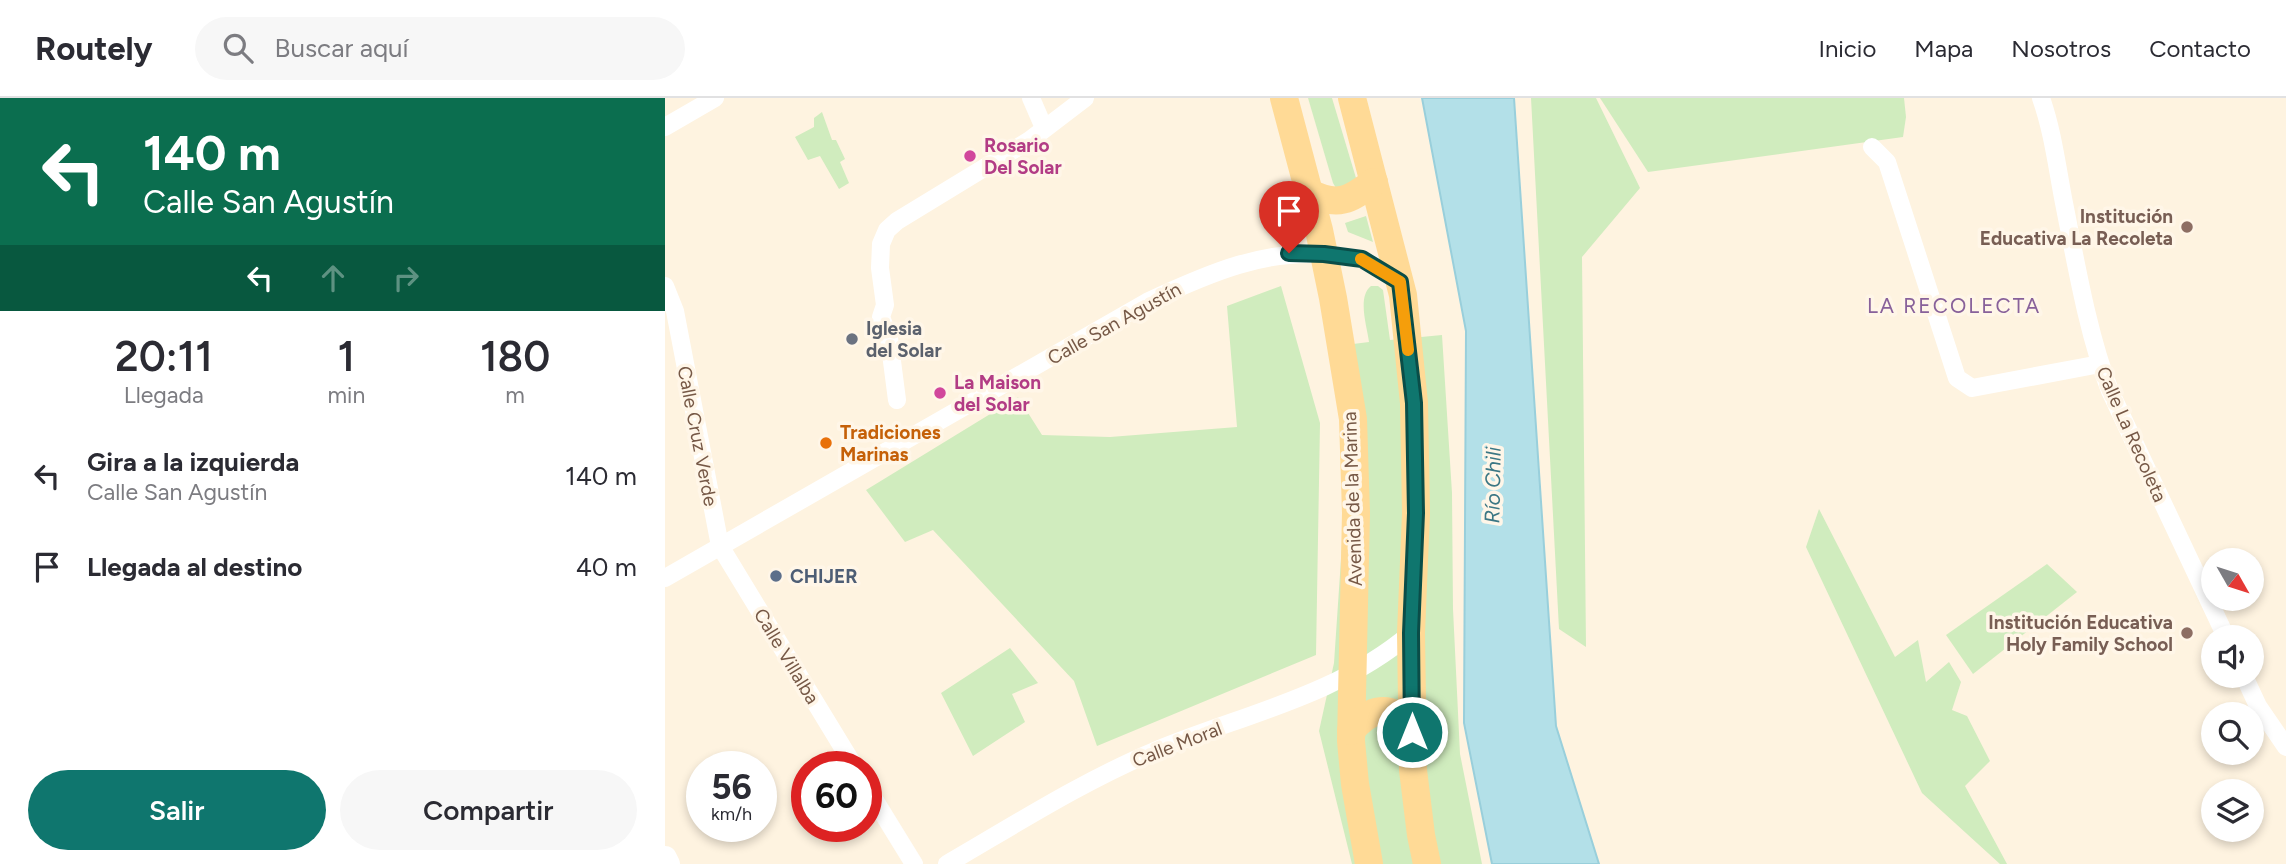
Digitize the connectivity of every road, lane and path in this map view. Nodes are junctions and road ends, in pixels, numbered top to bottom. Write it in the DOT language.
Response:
graph roads {
  1 [pos="715,98"];
  2 [pos="1031,98"];
  3 [pos="1085,98"];
  4 [pos="1284,98"];
  5 [pos="1352,98"];
  6 [pos="2041,98"];
  7 [pos="665,127"];
  8 [pos="1044,128"];
  9 [pos="1872,147"];
  10 [pos="1374,182"];
  11 [pos="1310,193"];
  12 [pos="1324,254"];
  13 [pos="1400,282"];
  14 [pos="665,286"];
  15 [pos="2100,365"];
  16 [pos="897,400"];
  17 [pos="720,546"];
  18 [pos="665,578"];
  19 [pos="2220,625"];
  20 [pos="1411,633"];
  21 [pos="1352,674"];
  22 [pos="2250,688"];
  23 [pos="1412,726"];
  24 [pos="1351,731"];
  25 [pos="2286,747"];
  26 [pos="845,751"];
  27 [pos="882,813"];
  28 [pos="665,858"];
  29 [pos="669,864"];
  30 [pos="913,864"];
  31 [pos="947,864"];
  32 [pos="1370,864"];
  33 [pos="1427,864"];
  1 -- 7 [label="street"];
  2 -- 8 [label="street"];
  3 -- 8 [label="street"];
  4 -- 11 [label="main road, Avenida de la Marina"];
  5 -- 10 [label="main road"];
  6 -- 15 [label="street, Calle La Recoleta"];
  8 -- 16 [label="street"];
  9 -- 15 [label="street"];
  10 -- 11 [label="main road"];
  10 -- 13 [label="main road"];
  11 -- 12 [label="main road, Avenida de la Marina"];
  12 -- 13 [label="street, Calle San Agustín"];
  12 -- 17 [label="street, Calle San Agustín"];
  12 -- 21 [label="main road, Avenida de la Marina"];
  13 -- 20 [label="main road"];
  14 -- 17 [label="street, Calle Cruz Verde"];
  15 -- 19 [label="street, Calle La Recoleta"];
  17 -- 18 [label="street, Calle San Agustín"];
  17 -- 26 [label="street, Calle Villalba"];
  20 -- 21 [label="street, Calle Moral"];
  20 -- 23 [label="main road"];
  21 -- 24 [label="main road, Avenida de la Marina"];
  21 -- 31 [label="street, Calle Moral"];
  22 -- 25 [label="street"];
  23 -- 24 [label="main road"];
  23 -- 33 [label="main road"];
  24 -- 32 [label="main road, Avenida de la Marina"];
  27 -- 30 [label="street"];
  28 -- 29 [label="street"];
}
